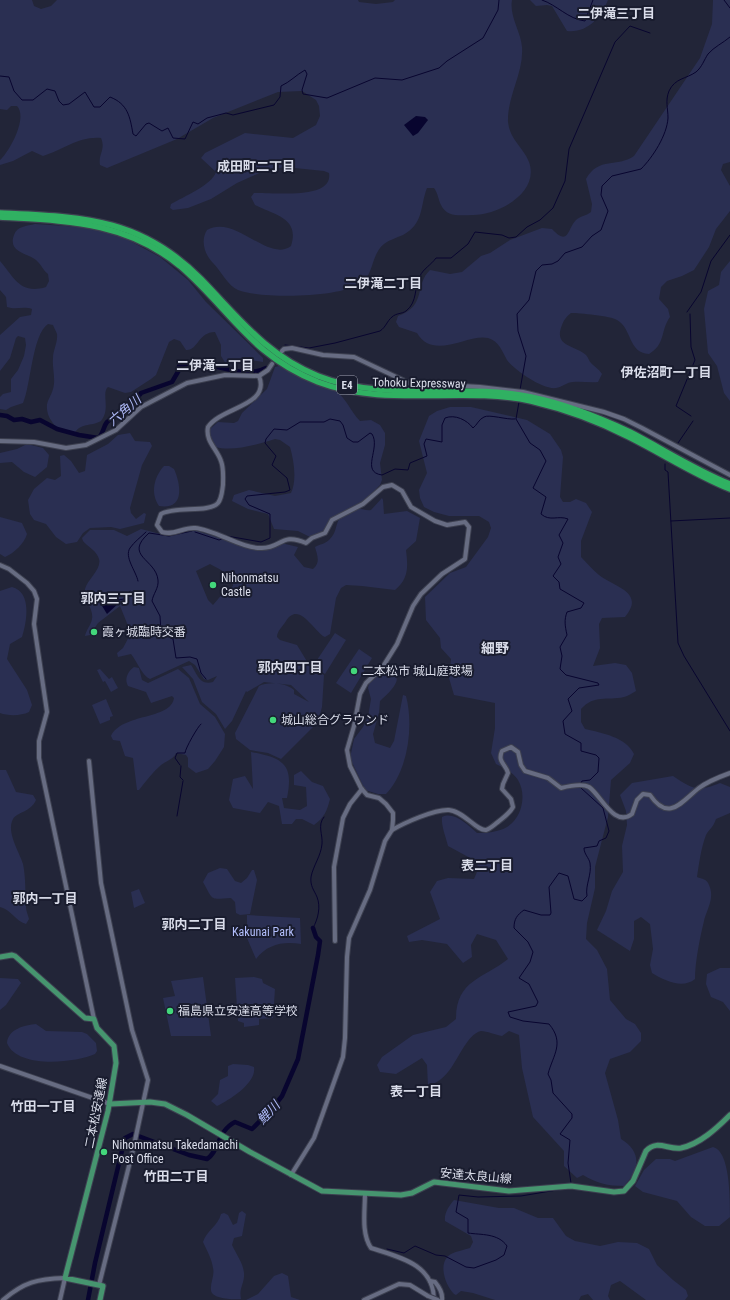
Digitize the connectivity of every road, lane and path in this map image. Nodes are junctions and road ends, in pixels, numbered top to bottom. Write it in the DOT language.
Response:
graph roads {
  1 [pos="0,212"];
  2 [pos="0,218"];
  3 [pos="282,351"];
  4 [pos="272,364"];
  5 [pos="258,376"];
  6 [pos="0,441"];
  7 [pos="730,475"];
  8 [pos="730,484"];
  9 [pos="730,489"];
  10 [pos="0,565"];
  11 [pos="89,761"];
  12 [pos="730,773"];
  13 [pos="362,789"];
  14 [pos="392,830"];
  15 [pos="335,941"];
  16 [pos="0,957"];
  17 [pos="94,1019"];
  18 [pos="0,1066"];
  19 [pos="143,1102"];
  20 [pos="110,1104"];
  21 [pos="730,1115"];
  22 [pos="291,1175"];
  23 [pos="365,1193"];
  24 [pos="65,1278"];
  25 [pos="430,1281"];
  26 [pos="97,1284"];
  27 [pos="3,1300"];
  28 [pos="60,1300"];
  29 [pos="100,1300"];
  30 [pos="364,1300"];
  31 [pos="434,1300"];
  32 [pos="438,1300"];
  33 [pos="442,1300"];
  1 -- 8 [label="highway, Tohoku Expressway / E4"];
  2 -- 9 [label="highway, Tohoku Expressway / E4"];
  3 -- 7 [label="street"];
  4 -- 5 [label="street"];
  5 -- 6 [label="street"];
  5 -- 13 [label="street"];
  10 -- 17 [label="street"];
  11 -- 19 [label="street"];
  12 -- 14 [label="street"];
  13 -- 14 [label="street"];
  13 -- 15 [label="street"];
  14 -- 22 [label="street"];
  16 -- 17 [label="main road"];
  17 -- 20 [label="main road, 二本松安達線"];
  18 -- 20 [label="street"];
  19 -- 20 [label="main road, 安達太良山線"];
  19 -- 22 [label="main road, 安達太良山線"];
  19 -- 26 [label="street"];
  20 -- 24 [label="main road, 二本松安達線"];
  21 -- 23 [label="main road, 安達太良山線"];
  22 -- 23 [label="main road, 安達太良山線"];
  23 -- 25 [label="street"];
  24 -- 26 [label="main road"];
  24 -- 27 [label="street"];
  24 -- 28 [label="street"];
  25 -- 31 [label="street"];
  25 -- 33 [label="street"];
  26 -- 29 [label="main road"];
  30 -- 32 [label="street, bridge"];
}
